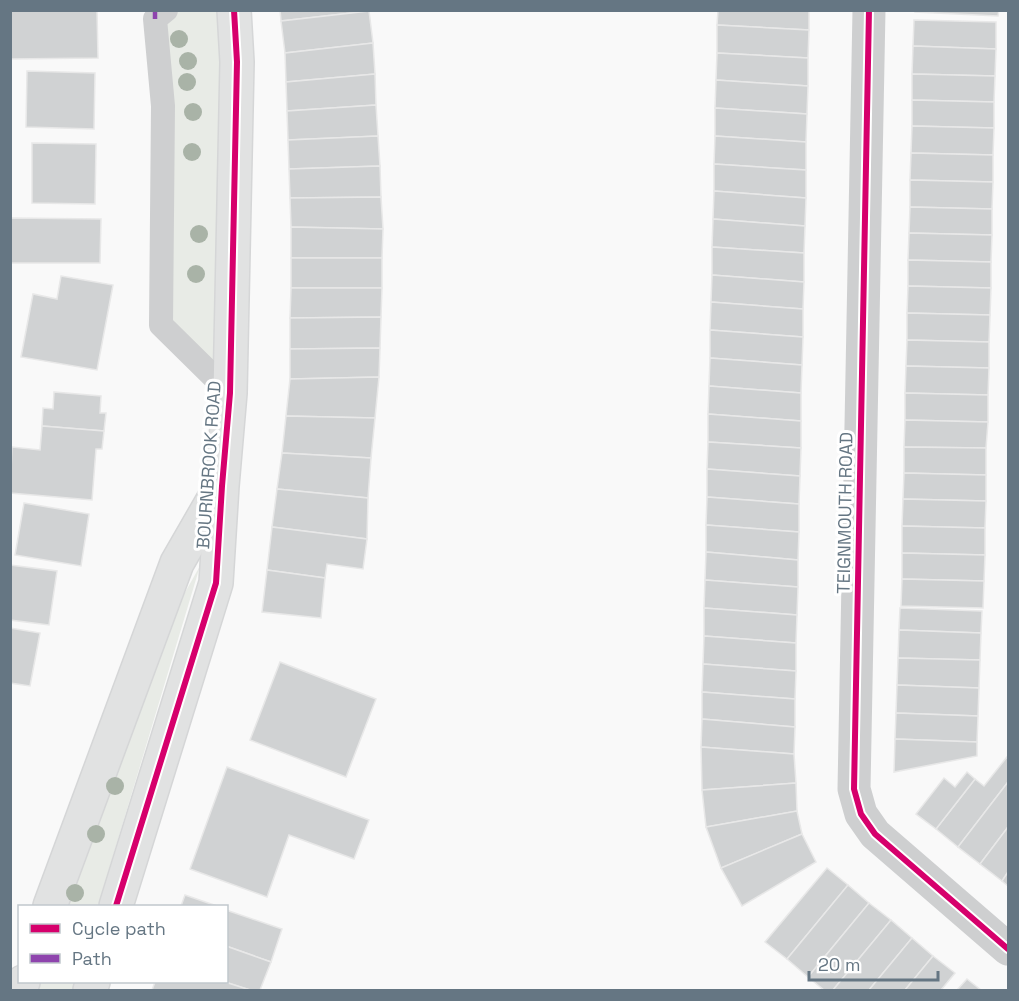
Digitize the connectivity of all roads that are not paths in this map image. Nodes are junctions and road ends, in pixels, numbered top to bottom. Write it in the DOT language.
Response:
graph roads {
  1 [pos="166,10"];
  2 [pos="234,10"];
  3 [pos="869,10"];
  4 [pos="230,393"];
  5 [pos="222,486"];
  6 [pos="50,905"];
  7 [pos="116,905"];
  8 [pos="1008,949"];
  1 -- 4 [label="lane"];
  2 -- 4 [label="street, BOURNBROOK ROAD"];
  3 -- 8 [label="street, TEIGNMOUTH ROAD"];
  4 -- 5 [label="street, BOURNBROOK ROAD"];
  5 -- 6 [label="street, BOURNBROOK ROAD"];
  5 -- 7 [label="street, BOURNBROOK ROAD"];
}
